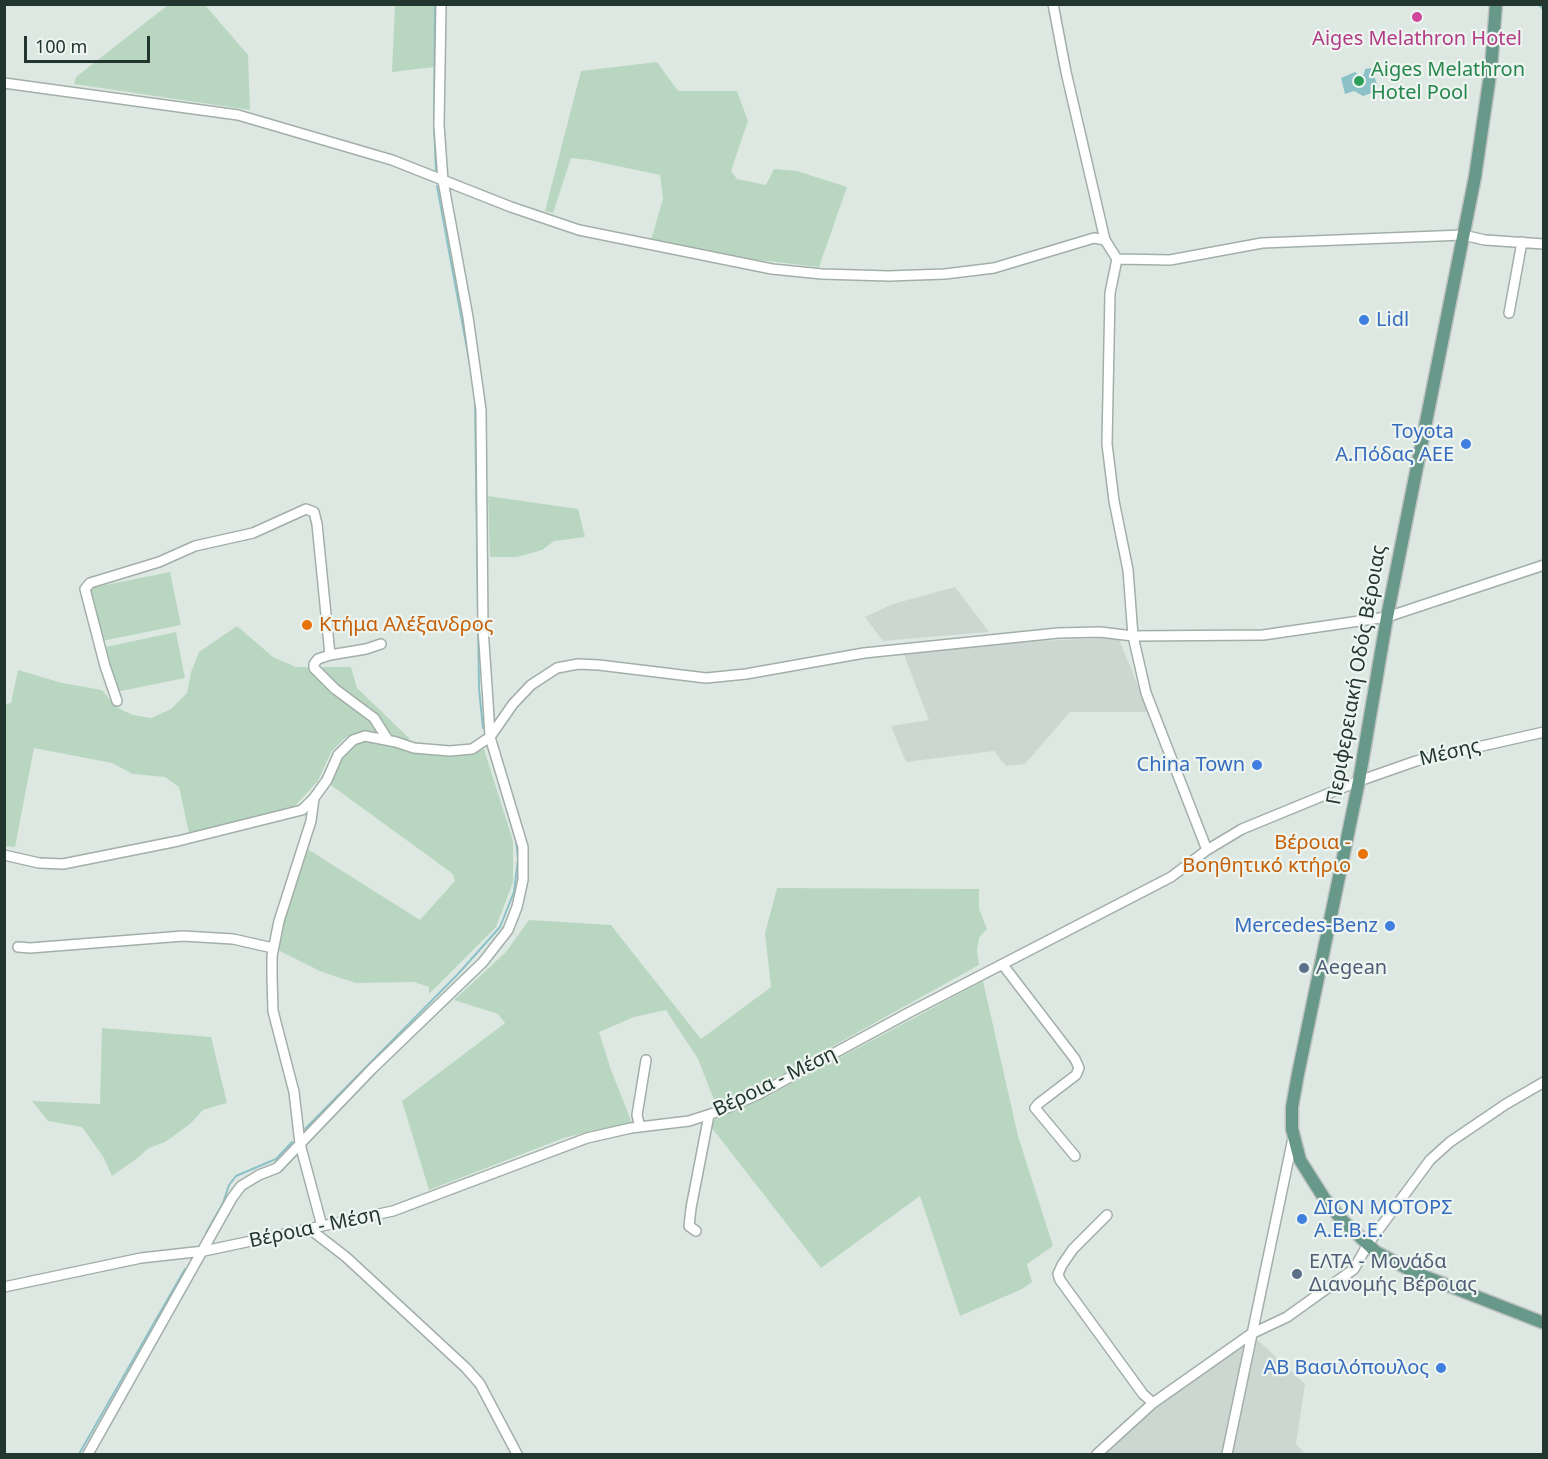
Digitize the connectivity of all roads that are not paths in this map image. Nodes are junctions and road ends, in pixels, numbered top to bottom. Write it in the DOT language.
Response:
graph roads {
  1 [pos="441,4"];
  2 [pos="1053,4"];
  3 [pos="1496,4"];
  4 [pos="4,83"];
  5 [pos="443,181"];
  6 [pos="1463,235"];
  7 [pos="1104,240"];
  8 [pos="1522,242"];
  9 [pos="1544,244"];
  10 [pos="1117,259"];
  11 [pos="1509,313"];
  12 [pos="1544,564"];
  13 [pos="1387,617"];
  14 [pos="1133,636"];
  15 [pos="381,644"];
  16 [pos="330,655"];
  17 [pos="117,701"];
  18 [pos="1544,732"];
  19 [pos="490,737"];
  20 [pos="388,740"];
  21 [pos="1359,781"];
  22 [pos="314,798"];
  23 [pos="1208,850"];
  24 [pos="4,855"];
  25 [pos="18,947"];
  26 [pos="273,948"];
  27 [pos="1003,965"];
  28 [pos="646,1060"];
  29 [pos="1544,1082"];
  30 [pos="709,1115"];
  31 [pos="640,1127"];
  32 [pos="1293,1138"];
  33 [pos="300,1144"];
  34 [pos="1075,1155"];
  35 [pos="1107,1215"];
  36 [pos="322,1226"];
  37 [pos="311,1230"];
  38 [pos="696,1231"];
  39 [pos="1368,1244"];
  40 [pos="204,1251"];
  41 [pos="4,1287"];
  42 [pos="1544,1323"];
  43 [pos="1251,1334"];
  44 [pos="1153,1403"];
  45 [pos="88,1455"];
  46 [pos="517,1455"];
  47 [pos="1097,1455"];
  48 [pos="1227,1455"];
  1 -- 5 [label="street"];
  2 -- 7 [label="street"];
  3 -- 6 [label="main road, Περιφερειακή Οδός Βέροιας"];
  4 -- 5 [label="street"];
  5 -- 7 [label="street"];
  5 -- 19 [label="street"];
  6 -- 8 [label="street"];
  6 -- 10 [label="street"];
  6 -- 13 [label="main road, Περιφερειακή Οδός Βέροιας"];
  7 -- 10 [label="street"];
  8 -- 9 [label="street"];
  8 -- 11 [label="street"];
  10 -- 14 [label="street"];
  12 -- 13 [label="street"];
  13 -- 14 [label="street"];
  13 -- 21 [label="main road, Περιφερειακή Οδός Βέροιας"];
  14 -- 19 [label="street"];
  14 -- 23 [label="street"];
  15 -- 16 [label="street"];
  16 -- 17 [label="street"];
  16 -- 20 [label="street"];
  18 -- 21 [label="street, Μέσης"];
  19 -- 20 [label="street"];
  19 -- 33 [label="street"];
  20 -- 22 [label="street"];
  21 -- 23 [label="street, Βέροια - Μέση"];
  21 -- 32 [label="main road, Περιφερειακή Οδός Βέροιας"];
  22 -- 24 [label="street"];
  22 -- 26 [label="street"];
  23 -- 27 [label="street, Βέροια - Μέση"];
  25 -- 26 [label="street"];
  26 -- 33 [label="street"];
  27 -- 30 [label="street, Βέροια - Μέση"];
  27 -- 34 [label="street"];
  28 -- 31 [label="street"];
  29 -- 39 [label="street"];
  30 -- 31 [label="street, Βέροια - Μέση"];
  30 -- 38 [label="street"];
  31 -- 36 [label="street, Βέροια - Μέση"];
  32 -- 39 [label="main road, Περιφερειακή Οδός Βέροιας"];
  32 -- 43 [label="street"];
  33 -- 36 [label="street"];
  33 -- 40 [label="street"];
  35 -- 44 [label="street"];
  36 -- 37 [label="street, Βέροια - Μέση"];
  37 -- 40 [label="street, Βέροια - Μέση"];
  37 -- 46 [label="street"];
  39 -- 42 [label="main road, Περιφερειακή Οδός Βέροιας"];
  39 -- 43 [label="street"];
  40 -- 41 [label="street, Βέροια - Μέση"];
  40 -- 45 [label="street"];
  43 -- 44 [label="street"];
  43 -- 48 [label="street"];
  44 -- 47 [label="street"];
}
